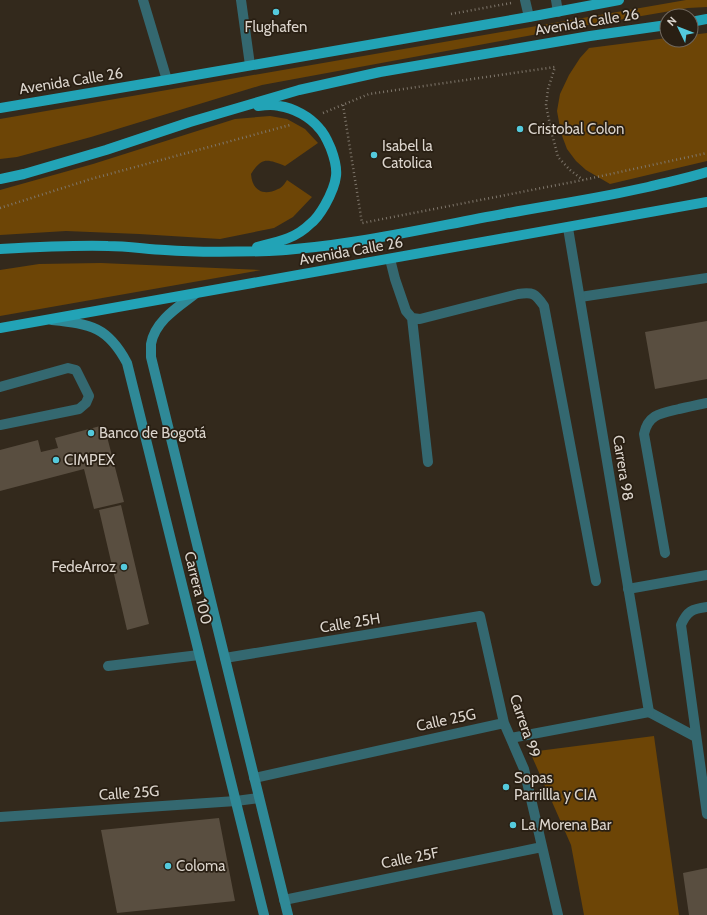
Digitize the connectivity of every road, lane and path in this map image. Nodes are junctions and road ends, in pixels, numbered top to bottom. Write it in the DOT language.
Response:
graph roads {
  1 [pos="143,0"];
  2 [pos="241,0"];
  3 [pos="525,0"];
  4 [pos="556,0"];
  5 [pos="619,0"];
  6 [pos="558,12"];
  7 [pos="529,17"];
  8 [pos="659,26"];
  9 [pos="250,65"];
  10 [pos="167,80"];
  11 [pos="343,105"];
  12 [pos="241,107"];
  13 [pos="0,108"];
  14 [pos="309,119"];
  15 [pos="707,153"];
  16 [pos="707,172"];
  17 [pos="0,174"];
  18 [pos="24,174"];
  19 [pos="0,178"];
  20 [pos="583,180"];
  21 [pos="707,202"];
  22 [pos="0,208"];
  23 [pos="568,228"];
  24 [pos="0,249"];
  25 [pos="238,252"];
  26 [pos="390,259"];
  27 [pos="707,278"];
  28 [pos="194,294"];
  29 [pos="580,297"];
  30 [pos="412,318"];
  31 [pos="46,319"];
  32 [pos="0,328"];
  33 [pos="0,387"];
  34 [pos="707,403"];
  35 [pos="0,425"];
  36 [pos="428,462"];
  37 [pos="665,553"];
  38 [pos="707,575"];
  39 [pos="596,581"];
  40 [pos="628,589"];
  41 [pos="707,607"];
  42 [pos="480,616"];
  43 [pos="200,655"];
  44 [pos="225,658"];
  45 [pos="108,666"];
  46 [pos="649,712"];
  47 [pos="504,723"];
  48 [pos="696,737"];
  49 [pos="511,738"];
  50 [pos="254,778"];
  51 [pos="259,798"];
  52 [pos="236,801"];
  53 [pos="707,814"];
  54 [pos="0,817"];
  55 [pos="542,847"];
  56 [pos="284,900"];
  57 [pos="264,915"];
  58 [pos="288,915"];
  59 [pos="558,915"];
  1 -- 10 [label="street"];
  2 -- 9 [label="street"];
  3 -- 7 [label="street"];
  4 -- 6 [label="street"];
  5 -- 6 [label="main road, Avenida Calle 26"];
  6 -- 7 [label="main road, Avenida Calle 26"];
  7 -- 9 [label="main road, Avenida Calle 26"];
  8 -- 12 [label="main road, Avenida Calle 26"];
  9 -- 10 [label="main road, Avenida Calle 26"];
  10 -- 13 [label="main road, Avenida Calle 26"];
  11 -- 14 [label="path"];
  11 -- 20 [label="path"];
  11 -- 20 [label="path"];
  12 -- 14 [label="main road"];
  12 -- 18 [label="main road, Avenida Calle 26"];
  14 -- 22 [label="path"];
  14 -- 25 [label="main road"];
  15 -- 20 [label="path"];
  16 -- 25 [label="main road, Avenida Calle 26"];
  17 -- 18 [label="main road"];
  18 -- 19 [label="main road, Avenida Calle 26"];
  21 -- 23 [label="main road, Avenida Calle 26"];
  23 -- 26 [label="main road, Avenida Calle 26"];
  23 -- 29 [label="street, Carrera 98"];
  24 -- 25 [label="main road, Avenida Calle 26"];
  26 -- 28 [label="main road, Avenida Calle 26"];
  26 -- 30 [label="street"];
  27 -- 29 [label="street"];
  28 -- 31 [label="main road, Avenida Calle 26"];
  28 -- 44 [label="main road, Carrera 100"];
  29 -- 40 [label="street, Carrera 98"];
  30 -- 36 [label="street"];
  30 -- 39 [label="street"];
  31 -- 32 [label="main road, Avenida Calle 26"];
  31 -- 43 [label="main road, Carrera 100"];
  33 -- 35 [label="street"];
  34 -- 37 [label="street"];
  38 -- 40 [label="street"];
  40 -- 46 [label="street, Carrera 98"];
  41 -- 48 [label="street"];
  42 -- 44 [label="street, Calle 25H"];
  42 -- 47 [label="street, Carrera 99"];
  43 -- 45 [label="street"];
  43 -- 52 [label="main road, Carrera 100"];
  44 -- 50 [label="main road, Carrera 100"];
  46 -- 48 [label="street"];
  46 -- 49 [label="street"];
  47 -- 49 [label="street, Carrera 99"];
  47 -- 50 [label="street, Calle 25G"];
  48 -- 53 [label="street"];
  49 -- 55 [label="street, Carrera 99"];
  50 -- 51 [label="main road, Carrera 100"];
  51 -- 52 [label="street, Calle 25G"];
  51 -- 56 [label="main road, Carrera 100"];
  52 -- 54 [label="street, Calle 25G"];
  52 -- 57 [label="main road, Carrera 100"];
  55 -- 56 [label="street, Calle 25F"];
  55 -- 59 [label="street, Carrera 99"];
  56 -- 58 [label="main road, Carrera 100"];
}
